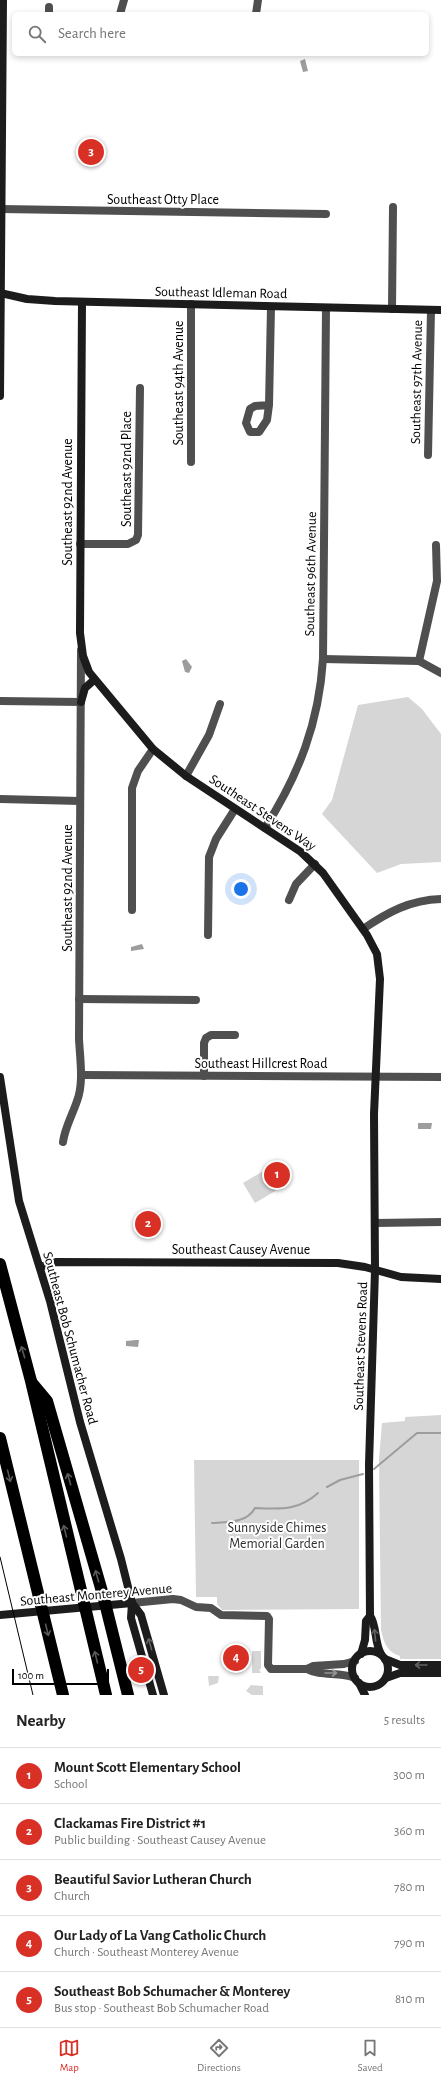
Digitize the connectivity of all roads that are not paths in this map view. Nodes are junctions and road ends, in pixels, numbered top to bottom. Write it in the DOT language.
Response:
graph roads {
  1 [pos="3,0"];
  2 [pos="124,0"];
  3 [pos="258,0"];
  4 [pos="121,12"];
  5 [pos="256,12"];
  6 [pos="393,207"];
  7 [pos="1,209"];
  8 [pos="326,214"];
  9 [pos="1,294"];
  10 [pos="82,302"];
  11 [pos="191,304"];
  12 [pos="271,307"];
  13 [pos="326,308"];
  14 [pos="392,309"];
  15 [pos="431,310"];
  16 [pos="441,310"];
  17 [pos="140,388"];
  18 [pos="0,396"];
  19 [pos="269,405"];
  20 [pos="428,455"];
  21 [pos="191,462"];
  22 [pos="80,544"];
  23 [pos="436,544"];
  24 [pos="81,644"];
  25 [pos="323,659"];
  26 [pos="419,661"];
  27 [pos="441,673"];
  28 [pos="94,680"];
  29 [pos="0,700"];
  30 [pos="81,702"];
  31 [pos="220,704"];
  32 [pos="153,749"];
  33 [pos="186,776"];
  34 [pos="0,799"];
  35 [pos="80,801"];
  36 [pos="235,808"];
  37 [pos="265,828"];
  38 [pos="315,864"];
  39 [pos="441,899"];
  40 [pos="289,900"];
  41 [pos="132,910"];
  42 [pos="363,929"];
  43 [pos="208,935"];
  44 [pos="79,999"];
  45 [pos="196,1000"];
  46 [pos="235,1035"];
  47 [pos="81,1075"];
  48 [pos="204,1076"];
  49 [pos="0,1077"];
  50 [pos="376,1077"];
  51 [pos="441,1077"];
  52 [pos="64,1142"];
  53 [pos="441,1222"];
  54 [pos="376,1223"];
  55 [pos="0,1264"];
  56 [pos="40,1267"];
  57 [pos="375,1270"];
  58 [pos="441,1279"];
  59 [pos="30,1381"];
  60 [pos="0,1438"];
  61 [pos="132,1603"];
  62 [pos="0,1615"];
  63 [pos="370,1616"];
  64 [pos="361,1654"];
  65 [pos="383,1657"];
  66 [pos="355,1661"];
  67 [pos="441,1665"];
  68 [pos="307,1669"];
  69 [pos="441,1673"];
  70 [pos="357,1680"];
  71 [pos="383,1681"];
  72 [pos="63,1695"];
  73 [pos="106,1695"];
  74 [pos="128,1695"];
  75 [pos="153,1695"];
  76 [pos="164,1695"];
  77 [pos="365,1695"];
  78 [pos="374,1695"];
  1 -- 7 [label="street"];
  2 -- 4 [label="street"];
  3 -- 5 [label="street"];
  6 -- 14 [label="street, Southeast 97th Avenue"];
  7 -- 8 [label="street, Southeast Otty Place"];
  7 -- 9 [label="street"];
  9 -- 10 [label="street, Southeast Idleman Road"];
  9 -- 18 [label="street"];
  10 -- 11 [label="street, Southeast Idleman Road"];
  10 -- 22 [label="street, Southeast 92nd Avenue"];
  11 -- 12 [label="street, Southeast Idleman Road"];
  11 -- 21 [label="street, Southeast 94th Avenue"];
  12 -- 13 [label="street, Southeast Idleman Road"];
  12 -- 19 [label="street"];
  13 -- 14 [label="street, Southeast Idleman Road"];
  13 -- 25 [label="street, Southeast 96th Avenue"];
  14 -- 15 [label="street, Southeast Idleman Road"];
  15 -- 16 [label="street, Southeast Idleman Road"];
  15 -- 20 [label="street, Southeast 97th Avenue"];
  17 -- 22 [label="street, Southeast 92nd Place"];
  22 -- 24 [label="street, Southeast 92nd Avenue"];
  23 -- 26 [label="street"];
  24 -- 28 [label="street, Southeast Stevens Way"];
  24 -- 30 [label="street, Southeast 92nd Avenue"];
  25 -- 26 [label="street"];
  25 -- 37 [label="street, Southeast 96th Avenue"];
  26 -- 27 [label="street"];
  28 -- 30 [label="street, Southeast 92nd Avenue"];
  28 -- 32 [label="street, Southeast Stevens Way"];
  29 -- 30 [label="street"];
  30 -- 35 [label="street, Southeast 92nd Avenue"];
  31 -- 33 [label="street"];
  32 -- 33 [label="street, Southeast Stevens Way"];
  32 -- 41 [label="street"];
  33 -- 36 [label="street, Southeast Stevens Way"];
  34 -- 35 [label="street"];
  35 -- 44 [label="street, Southeast 92nd Avenue"];
  36 -- 37 [label="street, Southeast Stevens Way"];
  36 -- 43 [label="street"];
  37 -- 38 [label="street, Southeast Stevens Way"];
  38 -- 40 [label="street"];
  38 -- 42 [label="street, Southeast Stevens Way"];
  39 -- 42 [label="street"];
  42 -- 50 [label="street, Southeast Stevens Way"];
  44 -- 45 [label="street"];
  44 -- 47 [label="street, Southeast 92nd Avenue"];
  46 -- 48 [label="street"];
  47 -- 48 [label="street, Southeast Hillcrest Road"];
  47 -- 52 [label="street, Southeast 92nd Avenue"];
  48 -- 50 [label="street, Southeast Hillcrest Road"];
  49 -- 56 [label="street, Southeast Bob Schumacher Road"];
  50 -- 51 [label="street, Southeast Hillcrest Road"];
  50 -- 54 [label="street, Southeast Stevens Road"];
  53 -- 54 [label="street"];
  54 -- 57 [label="street, Southeast Stevens Road"];
  59 -- 55 [label="highway, one-way"];
  56 -- 57 [label="street, Southeast Causey Avenue"];
  56 -- 61 [label="street, Southeast Bob Schumacher Road"];
  57 -- 58 [label="street, Southeast Causey Avenue"];
  57 -- 63 [label="street, Southeast Stevens Road"];
  73 -- 59 [label="highway, one-way"];
  74 -- 59 [label="highway, one-way"];
  60 -- 72 [label="highway, one-way"];
  61 -- 62 [label="street, Southeast Monterey Avenue"];
  61 -- 68 [label="street, Southeast Monterey Avenue"];
  61 -- 75 [label="street, Southeast Bob Schumacher Road"];
  76 -- 61 [label="street, Southeast Bob Schumacher Road, one-way"];
  63 -- 64 [label="street, Southeast Stevens Road"];
  65 -- 63 [label="street, Southeast Stevens Road, one-way"];
  64 -- 65 [label="street"];
  64 -- 66 [label="street"];
  67 -- 65 [label="street, one-way"];
  65 -- 71 [label="street"];
  66 -- 68 [label="street, Southeast Monterey Avenue"];
  66 -- 70 [label="street"];
  68 -- 70 [label="street, Southeast Monterey Avenue, one-way"];
  69 -- 71 [label="street"];
  70 -- 71 [label="street"];
  70 -- 77 [label="street"];
  71 -- 78 [label="street"];
}
